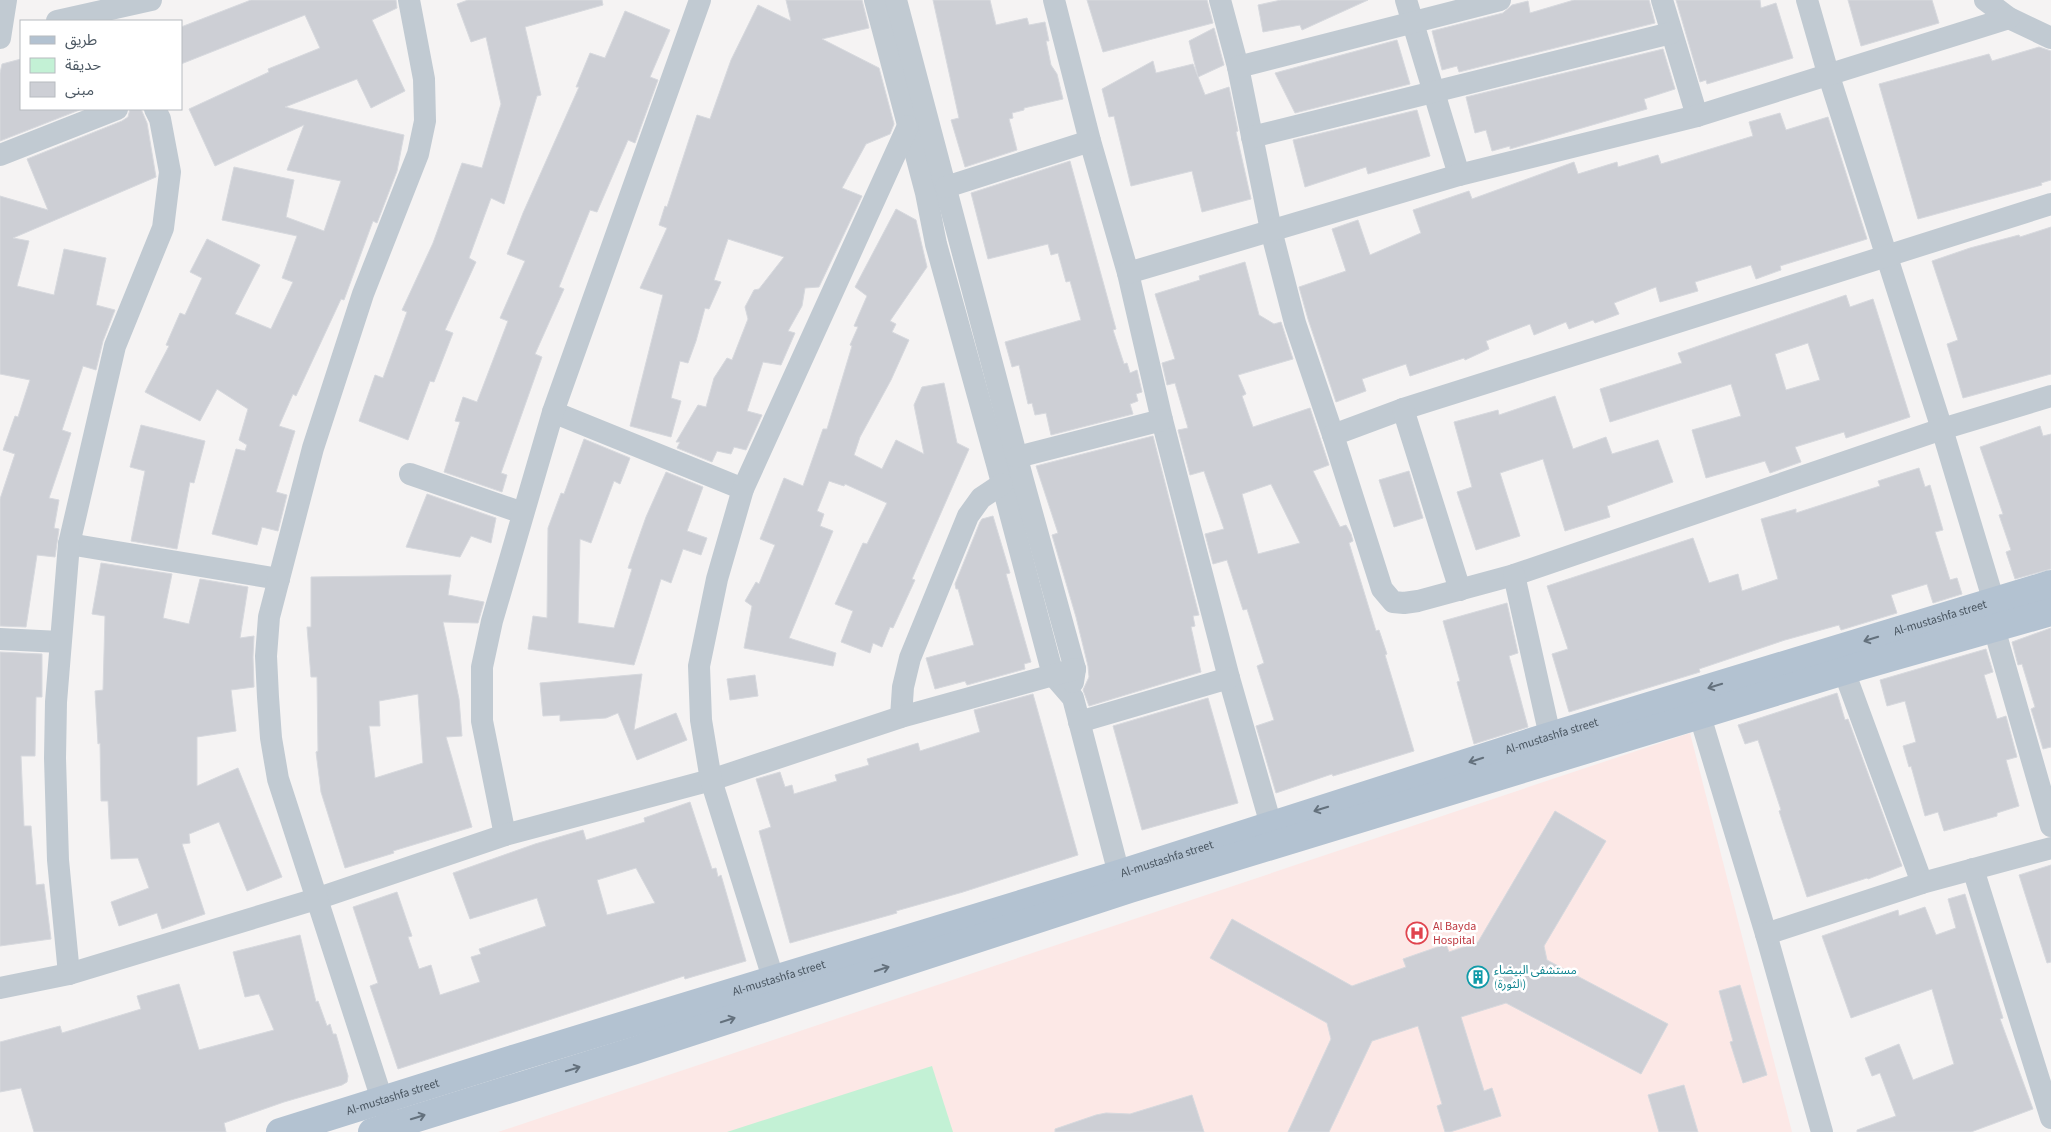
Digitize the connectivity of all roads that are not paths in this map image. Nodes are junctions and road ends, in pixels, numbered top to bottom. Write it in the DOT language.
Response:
graph roads {
  1 [pos="6,0"];
  2 [pos="150,0"];
  3 [pos="408,0"];
  4 [pos="700,0"];
  5 [pos="875,0"];
  6 [pos="896,0"];
  7 [pos="1054,0"];
  8 [pos="1220,0"];
  9 [pos="1406,0"];
  10 [pos="1500,0"];
  11 [pos="1662,0"];
  12 [pos="1807,0"];
  13 [pos="1985,0"];
  14 [pos="116,15"];
  15 [pos="2009,18"];
  16 [pos="67,20"];
  17 [pos="1413,22"];
  18 [pos="1671,33"];
  19 [pos="6,34"];
  20 [pos="2051,38"];
  21 [pos="1238,67"];
  22 [pos="1828,73"];
  23 [pos="1433,92"];
  24 [pos="114,110"];
  25 [pos="156,110"];
  26 [pos="1696,116"];
  27 [pos="908,126"];
  28 [pos="1252,137"];
  29 [pos="1090,141"];
  30 [pos="0,155"];
  31 [pos="1459,175"];
  32 [pos="946,187"];
  33 [pos="2051,204"];
  34 [pos="1271,230"];
  35 [pos="1888,256"];
  36 [pos="1128,273"];
  37 [pos="2051,396"];
  38 [pos="1403,409"];
  39 [pos="553,412"];
  40 [pos="1162,420"];
  41 [pos="1942,429"];
  42 [pos="1333,436"];
  43 [pos="1017,457"];
  44 [pos="410,474"];
  45 [pos="1002,484"];
  46 [pos="742,488"];
  47 [pos="523,513"];
  48 [pos="69,544"];
  49 [pos="1514,575"];
  50 [pos="279,578"];
  51 [pos="2051,584"];
  52 [pos="1460,590"];
  53 [pos="2051,612"];
  54 [pos="1994,615"];
  55 [pos="0,639"];
  56 [pos="60,642"];
  57 [pos="1075,669"];
  58 [pos="1844,671"];
  59 [pos="1053,675"];
  60 [pos="1230,678"];
  61 [pos="1073,698"];
  62 [pos="1700,716"];
  63 [pos="901,718"];
  64 [pos="1079,722"];
  65 [pos="1550,736"];
  66 [pos="711,780"];
  67 [pos="1271,824"];
  68 [pos="2051,826"];
  69 [pos="505,835"];
  70 [pos="2051,848"];
  71 [pos="1973,869"];
  72 [pos="1119,874"];
  73 [pos="1922,883"];
  74 [pos="316,899"];
  75 [pos="1766,934"];
  76 [pos="69,974"];
  77 [pos="0,988"];
  78 [pos="777,991"];
  79 [pos="2051,1118"];
  80 [pos="382,1119"];
  81 [pos="336,1124"];
  82 [pos="294,1130"];
  83 [pos="1822,1132"];
  1 -- 19 [label="street"];
  2 -- 14 [label="street"];
  3 -- 50 [label="street"];
  4 -- 39 [label="street"];
  5 -- 27 [label="street"];
  6 -- 32 [label="street"];
  7 -- 29 [label="street"];
  8 -- 21 [label="street"];
  9 -- 17 [label="street"];
  10 -- 17 [label="street"];
  11 -- 18 [label="street"];
  12 -- 22 [label="street"];
  13 -- 15 [label="street"];
  14 -- 16 [label="street"];
  15 -- 20 [label="street"];
  15 -- 22 [label="street"];
  17 -- 21 [label="street"];
  17 -- 23 [label="street"];
  18 -- 23 [label="street"];
  18 -- 26 [label="street"];
  21 -- 28 [label="street"];
  22 -- 26 [label="street"];
  22 -- 35 [label="street"];
  23 -- 28 [label="street"];
  23 -- 31 [label="street"];
  24 -- 30 [label="street"];
  25 -- 48 [label="street"];
  26 -- 31 [label="street"];
  27 -- 45 [label="street"];
  27 -- 46 [label="street"];
  28 -- 34 [label="street"];
  29 -- 32 [label="street"];
  29 -- 36 [label="street"];
  31 -- 34 [label="street"];
  32 -- 43 [label="street"];
  33 -- 35 [label="street"];
  34 -- 36 [label="street"];
  34 -- 42 [label="street"];
  35 -- 38 [label="street"];
  35 -- 41 [label="street"];
  36 -- 40 [label="street"];
  37 -- 41 [label="street"];
  38 -- 42 [label="street"];
  38 -- 52 [label="street"];
  39 -- 46 [label="street"];
  39 -- 47 [label="street"];
  40 -- 43 [label="street"];
  40 -- 60 [label="street"];
  41 -- 49 [label="street"];
  41 -- 54 [label="street"];
  42 -- 52 [label="street"];
  43 -- 57 [label="street"];
  44 -- 47 [label="street"];
  45 -- 59 [label="street"];
  45 -- 63 [label="street"];
  46 -- 66 [label="street"];
  47 -- 69 [label="street"];
  48 -- 50 [label="street"];
  48 -- 56 [label="street"];
  49 -- 52 [label="street"];
  49 -- 65 [label="street"];
  50 -- 74 [label="street"];
  51 -- 54 [label="main road, Al-mustashfa street"];
  53 -- 54 [label="main road, Al-mustashfa street"];
  54 -- 58 [label="main road, Al-mustashfa street"];
  54 -- 65 [label="main road, Al-mustashfa street, one-way"];
  54 -- 68 [label="street"];
  55 -- 56 [label="street"];
  56 -- 76 [label="street"];
  57 -- 59 [label="street"];
  57 -- 61 [label="street"];
  58 -- 62 [label="main road, Al-mustashfa street"];
  58 -- 73 [label="street"];
  59 -- 61 [label="street"];
  59 -- 63 [label="street"];
  60 -- 64 [label="street"];
  60 -- 67 [label="street"];
  61 -- 64 [label="street"];
  62 -- 75 [label="street"];
  78 -- 62 [label="main road, Al-mustashfa street, one-way"];
  63 -- 66 [label="street"];
  64 -- 72 [label="street"];
  65 -- 67 [label="main road, Al-mustashfa street, one-way"];
  66 -- 69 [label="street"];
  66 -- 78 [label="street"];
  67 -- 72 [label="main road, Al-mustashfa street"];
  69 -- 74 [label="street"];
  70 -- 71 [label="street"];
  71 -- 73 [label="street"];
  71 -- 79 [label="street"];
  72 -- 78 [label="main road, Al-mustashfa street"];
  73 -- 75 [label="street"];
  74 -- 76 [label="street"];
  74 -- 80 [label="street"];
  75 -- 83 [label="street"];
  76 -- 77 [label="street"];
  78 -- 80 [label="main road, Al-mustashfa street"];
  80 -- 81 [label="main road, Al-mustashfa street"];
  81 -- 82 [label="main road, Al-mustashfa street"];
}
